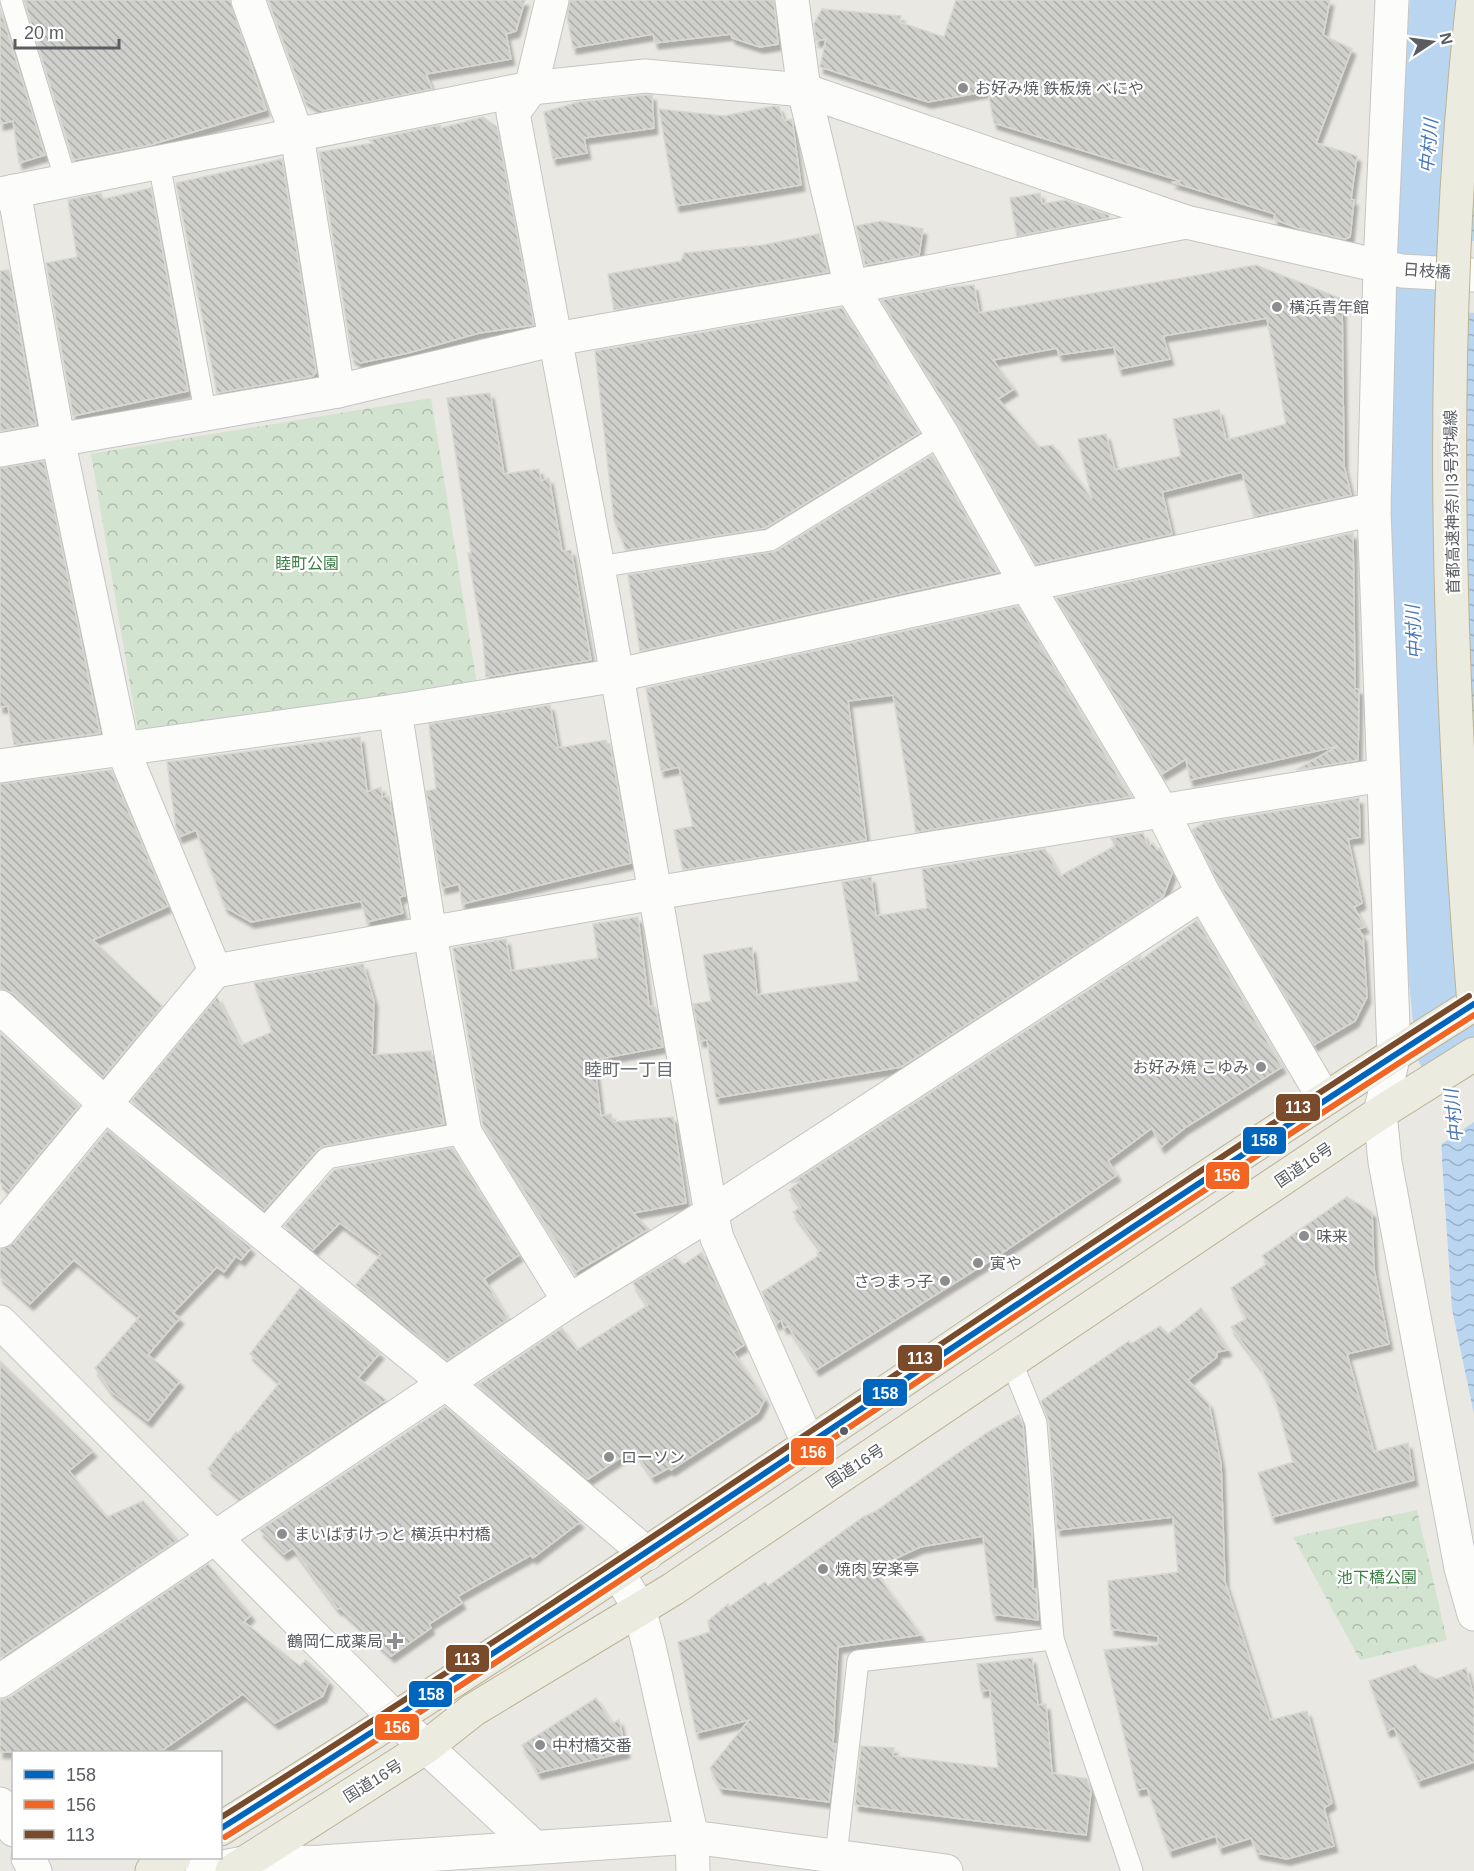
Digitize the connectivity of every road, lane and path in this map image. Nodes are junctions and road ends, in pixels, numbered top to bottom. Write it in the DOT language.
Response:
graph roads {
  1 [pos="11,0"];
  2 [pos="248,0"];
  3 [pos="552,0"];
  4 [pos="792,0"];
  5 [pos="1392,0"];
  6 [pos="1473,0"];
  7 [pos="531,88"];
  8 [pos="804,90"];
  9 [pos="297,135"];
  10 [pos="159,162"];
  11 [pos="66,180"];
  12 [pos="7,192"];
  13 [pos="1186,222"];
  14 [pos="1391,268"];
  15 [pos="1474,275"];
  16 [pos="851,287"];
  17 [pos="556,339"];
  18 [pos="338,391"];
  19 [pos="206,416"];
  20 [pos="942,434"];
  21 [pos="58,439"];
  22 [pos="0,450"];
  23 [pos="1374,509"];
  24 [pos="598,567"];
  25 [pos="1026,584"];
  26 [pos="618,675"];
  27 [pos="395,711"];
  28 [pos="123,750"];
  29 [pos="0,766"];
  30 [pos="1383,775"];
  31 [pos="1161,809"];
  32 [pos="1463,863"];
  33 [pos="655,893"];
  34 [pos="1203,893"];
  35 [pos="1474,924"];
  36 [pos="430,934"];
  37 [pos="215,971"];
  38 [pos="1474,1004"];
  39 [pos="0,1007"];
  40 [pos="1394,1054"];
  41 [pos="1474,1054"];
  42 [pos="1324,1098"];
  43 [pos="105,1104"];
  44 [pos="1380,1113"];
  45 [pos="465,1133"];
  46 [pos="711,1213"];
  47 [pos="0,1231"];
  48 [pos="261,1232"];
  49 [pos="569,1301"];
  50 [pos="0,1322"];
  51 [pos="1012,1363"];
  52 [pos="447,1384"];
  53 [pos="809,1445"];
  54 [pos="217,1539"];
  55 [pos="647,1554"];
  56 [pos="619,1574"];
  57 [pos="639,1608"];
  58 [pos="1474,1614"];
  59 [pos="1053,1639"];
  60 [pos="0,1682"];
  61 [pos="397,1720"];
  62 [pos="426,1747"];
  63 [pos="0,1804"];
  64 [pos="12,1826"];
  65 [pos="222,1827"];
  66 [pos="692,1837"];
  67 [pos="533,1846"];
  68 [pos="836,1856"];
  69 [pos="171,1859"];
  70 [pos="307,1866"];
  71 [pos="238,1867"];
  72 [pos="152,1871"];
  73 [pos="202,1871"];
  74 [pos="693,1871"];
  75 [pos="946,1871"];
  76 [pos="1132,1871"];
  1 -- 11 [label="lane"];
  2 -- 9 [label="street"];
  3 -- 7 [label="street"];
  4 -- 8 [label="street"];
  5 -- 14 [label="street"];
  6 -- 32 [label="highway, 首都高速神奈川3号狩場線, bridge"];
  7 -- 8 [label="street, 日枝橋"];
  7 -- 9 [label="street, 日枝橋"];
  7 -- 17 [label="street"];
  8 -- 13 [label="street, 日枝橋"];
  8 -- 16 [label="street"];
  9 -- 10 [label="street, 日枝橋"];
  9 -- 18 [label="street"];
  10 -- 11 [label="street, 日枝橋"];
  10 -- 19 [label="lane"];
  11 -- 12 [label="street, 日枝橋"];
  12 -- 21 [label="street"];
  13 -- 14 [label="street, 日枝橋"];
  13 -- 16 [label="street"];
  14 -- 15 [label="street, 日枝橋"];
  14 -- 23 [label="street"];
  16 -- 17 [label="street"];
  16 -- 20 [label="street"];
  17 -- 18 [label="street"];
  17 -- 24 [label="street"];
  18 -- 19 [label="street"];
  19 -- 21 [label="street"];
  20 -- 24 [label="lane"];
  20 -- 25 [label="street"];
  21 -- 22 [label="street"];
  21 -- 28 [label="street"];
  23 -- 25 [label="street"];
  23 -- 30 [label="street"];
  24 -- 26 [label="street"];
  25 -- 26 [label="street"];
  25 -- 31 [label="street"];
  26 -- 27 [label="street"];
  26 -- 33 [label="street"];
  27 -- 28 [label="street"];
  27 -- 36 [label="street"];
  28 -- 29 [label="street"];
  28 -- 37 [label="street"];
  30 -- 31 [label="street"];
  30 -- 40 [label="street"];
  31 -- 33 [label="street"];
  31 -- 34 [label="street"];
  32 -- 35 [label="highway, bridge"];
  32 -- 38 [label="highway, 首都高速神奈川3号狩場線, bridge"];
  33 -- 36 [label="street"];
  33 -- 46 [label="street"];
  34 -- 42 [label="street"];
  34 -- 46 [label="street"];
  36 -- 37 [label="street"];
  36 -- 45 [label="street"];
  37 -- 43 [label="street"];
  38 -- 40 [label="highway"];
  39 -- 43 [label="street"];
  40 -- 42 [label="highway"];
  40 -- 44 [label="street"];
  41 -- 44 [label="highway, 国道16号"];
  42 -- 53 [label="highway"];
  43 -- 47 [label="street"];
  43 -- 48 [label="street"];
  44 -- 51 [label="highway, 国道16号"];
  44 -- 58 [label="street"];
  45 -- 48 [label="lane"];
  45 -- 49 [label="street"];
  46 -- 49 [label="street"];
  46 -- 53 [label="street"];
  48 -- 52 [label="street"];
  49 -- 52 [label="street"];
  50 -- 54 [label="street"];
  51 -- 57 [label="highway, 国道16号"];
  51 -- 59 [label="lane"];
  52 -- 54 [label="street"];
  52 -- 55 [label="street"];
  53 -- 55 [label="highway"];
  54 -- 60 [label="street"];
  54 -- 61 [label="street"];
  55 -- 56 [label="highway"];
  56 -- 57 [label="street"];
  56 -- 61 [label="highway"];
  57 -- 62 [label="highway, 国道16号"];
  57 -- 66 [label="street"];
  59 -- 68 [label="lane"];
  59 -- 76 [label="lane"];
  61 -- 62 [label="street"];
  61 -- 65 [label="highway"];
  62 -- 67 [label="street"];
  62 -- 71 [label="highway, 国道16号"];
  63 -- 64 [label="street"];
  66 -- 67 [label="street"];
  66 -- 68 [label="street"];
  66 -- 74 [label="street"];
  67 -- 70 [label="street"];
  68 -- 75 [label="street"];
  69 -- 72 [label="highway"];
  70 -- 71 [label="street"];
  71 -- 73 [label="street"];
}
